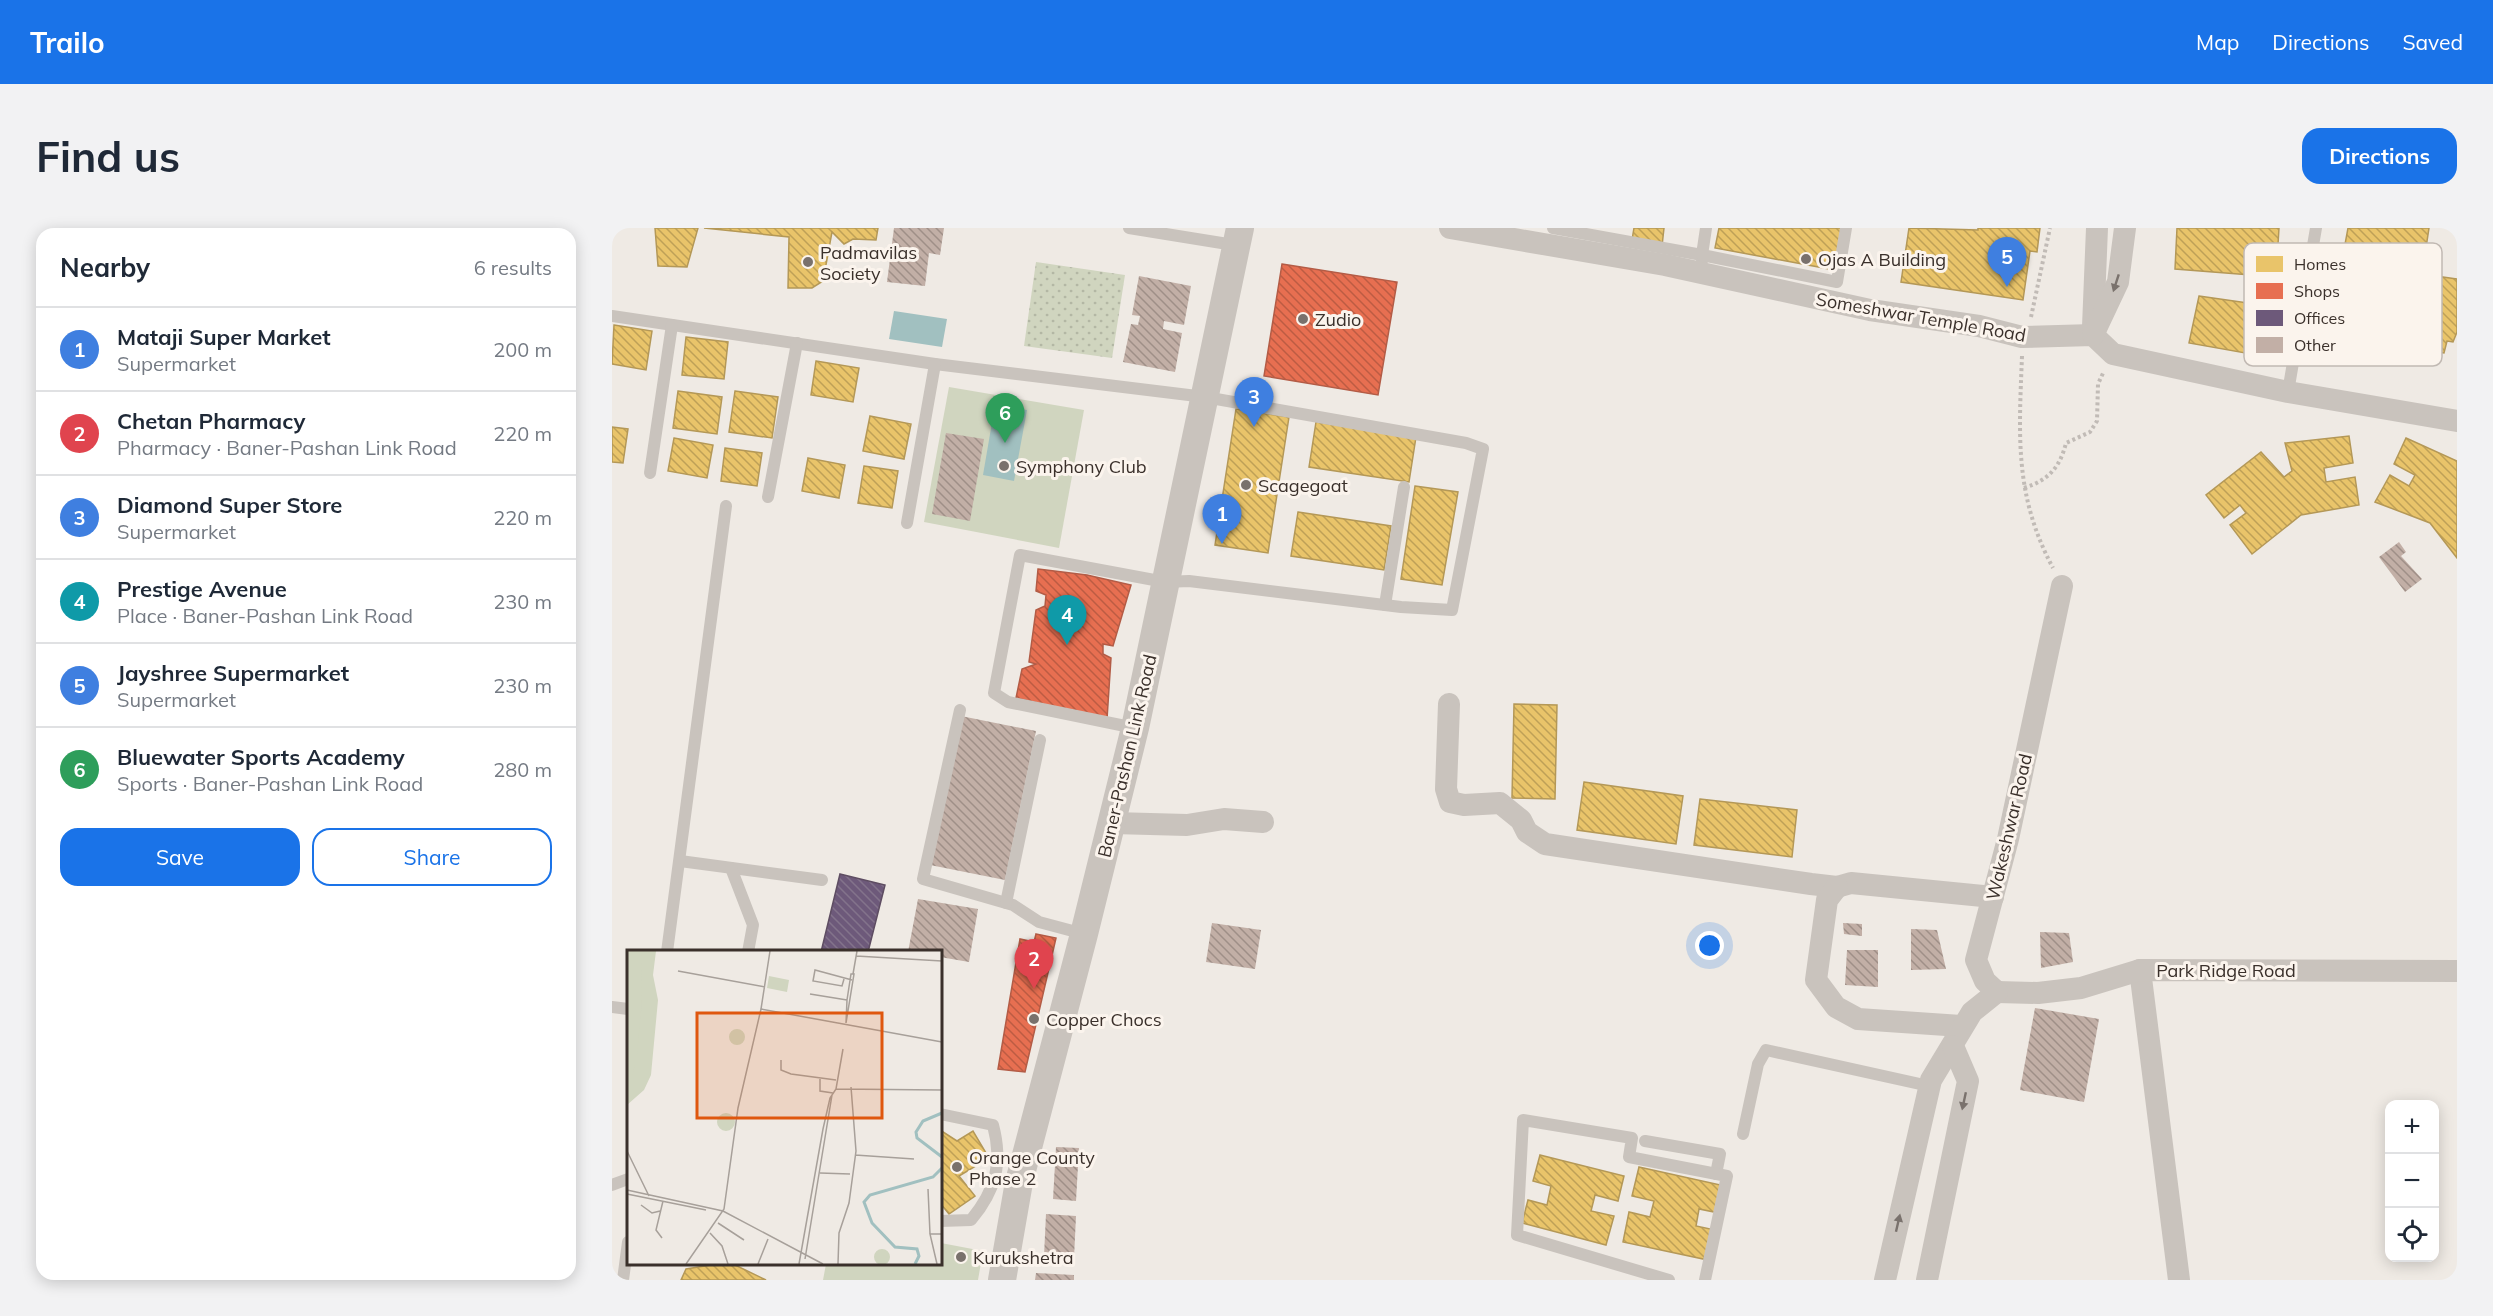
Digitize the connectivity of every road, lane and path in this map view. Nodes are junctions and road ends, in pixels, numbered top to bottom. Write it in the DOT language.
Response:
graph roads {
  1 [pos="1129,228"];
  2 [pos="1450,228"];
  3 [pos="1553,228"];
  4 [pos="1706,228"];
  5 [pos="1846,228"];
  6 [pos="2097,228"];
  7 [pos="2125,228"];
  8 [pos="2316,228"];
  9 [pos="1237,237"];
  10 [pos="1619,241"];
  11 [pos="2313,243"];
  12 [pos="1702,264"];
  13 [pos="1835,292"];
  14 [pos="612,316"];
  15 [pos="672,325"];
  16 [pos="2093,335"];
  17 [pos="2022,337"];
  18 [pos="797,343"];
  19 [pos="2113,354"];
  20 [pos="935,364"];
  21 [pos="2292,366"];
  22 [pos="2288,392"];
  23 [pos="1204,397"];
  24 [pos="2457,421"];
  25 [pos="650,472"];
  26 [pos="1404,487"];
  27 [pos="2024,488"];
  28 [pos="768,496"];
  29 [pos="726,506"];
  30 [pos="907,523"];
  31 [pos="1165,582"];
  32 [pos="2062,586"];
  33 [pos="1385,605"];
  34 [pos="1449,704"];
  35 [pos="960,710"];
  36 [pos="1135,728"];
  37 [pos="1040,740"];
  38 [pos="1263,822"];
  39 [pos="1113,823"];
  40 [pos="680,861"];
  41 [pos="731,868"];
  42 [pos="822,879"];
  43 [pos="1837,887"];
  44 [pos="1993,897"];
  45 [pos="1006,903"];
  46 [pos="1084,934"];
  47 [pos="667,950"];
  48 [pos="748,950"];
  49 [pos="2140,970"];
  50 [pos="2457,971"];
  51 [pos="1997,992"];
  52 [pos="612,1007"];
  53 [pos="627,1009"];
  54 [pos="1957,1036"];
  55 [pos="1929,1086"];
  56 [pos="942,1114"];
  57 [pos="1743,1134"];
  58 [pos="1646,1142"];
  59 [pos="1716,1174"];
  60 [pos="1007,1177"];
  61 [pos="627,1179"];
  62 [pos="612,1185"];
  63 [pos="942,1221"];
  64 [pos="627,1250"];
  65 [pos="623,1280"];
  66 [pos="1002,1280"];
  67 [pos="1669,1280"];
  68 [pos="1705,1280"];
  69 [pos="1885,1280"];
  70 [pos="1927,1280"];
  71 [pos="2179,1280"];
  1 -- 9 [label="lane"];
  2 -- 10 [label="street, Someshwar Temple Road"];
  3 -- 10 [label="lane"];
  4 -- 12 [label="lane"];
  5 -- 13 [label="lane"];
  6 -- 16 [label="street"];
  7 -- 16 [label="street, one-way"];
  8 -- 11 [label="lane"];
  9 -- 23 [label="street, Baner-Pashan Link Road"];
  10 -- 12 [label="street, Someshwar Temple Road"];
  12 -- 13 [label="street, Someshwar Temple Road"];
  13 -- 17 [label="street, Someshwar Temple Road"];
  14 -- 15 [label="lane"];
  15 -- 18 [label="lane"];
  15 -- 25 [label="lane"];
  16 -- 17 [label="street, Someshwar Temple Road"];
  16 -- 19 [label="street"];
  17 -- 27 [label="path"];
  18 -- 20 [label="lane"];
  18 -- 28 [label="lane"];
  19 -- 22 [label="street"];
  19 -- 27 [label="path"];
  20 -- 23 [label="lane"];
  20 -- 30 [label="lane"];
  21 -- 22 [label="lane"];
  22 -- 24 [label="street"];
  23 -- 31 [label="street, Baner-Pashan Link Road"];
  23 -- 33 [label="lane"];
  26 -- 33 [label="lane"];
  27 -- 32 [label="path"];
  29 -- 40 [label="lane"];
  31 -- 33 [label="lane"];
  31 -- 36 [label="street, Baner-Pashan Link Road"];
  31 -- 36 [label="lane"];
  32 -- 44 [label="street, Wakeshwar Road"];
  34 -- 43 [label="street"];
  35 -- 45 [label="lane"];
  36 -- 39 [label="street, Baner-Pashan Link Road"];
  37 -- 45 [label="lane"];
  38 -- 39 [label="street"];
  39 -- 46 [label="street, Baner-Pashan Link Road"];
  40 -- 41 [label="lane"];
  40 -- 47 [label="lane"];
  41 -- 42 [label="lane"];
  41 -- 48 [label="lane"];
  43 -- 44 [label="street"];
  43 -- 54 [label="street"];
  44 -- 51 [label="street, Wakeshwar Road"];
  45 -- 46 [label="lane"];
  46 -- 60 [label="street, Baner-Pashan Link Road"];
  49 -- 50 [label="street, Park Ridge Road"];
  49 -- 51 [label="street, Park Ridge Road"];
  49 -- 71 [label="street"];
  51 -- 54 [label="street"];
  52 -- 53 [label="lane"];
  54 -- 55 [label="street"];
  54 -- 70 [label="street, one-way"];
  55 -- 57 [label="lane"];
  69 -- 55 [label="street, one-way"];
  56 -- 60 [label="lane"];
  58 -- 59 [label="lane"];
  59 -- 67 [label="lane"];
  59 -- 68 [label="lane"];
  60 -- 63 [label="lane"];
  60 -- 66 [label="street, Baner-Pashan Link Road"];
  61 -- 62 [label="lane"];
  64 -- 65 [label="lane"];
}
